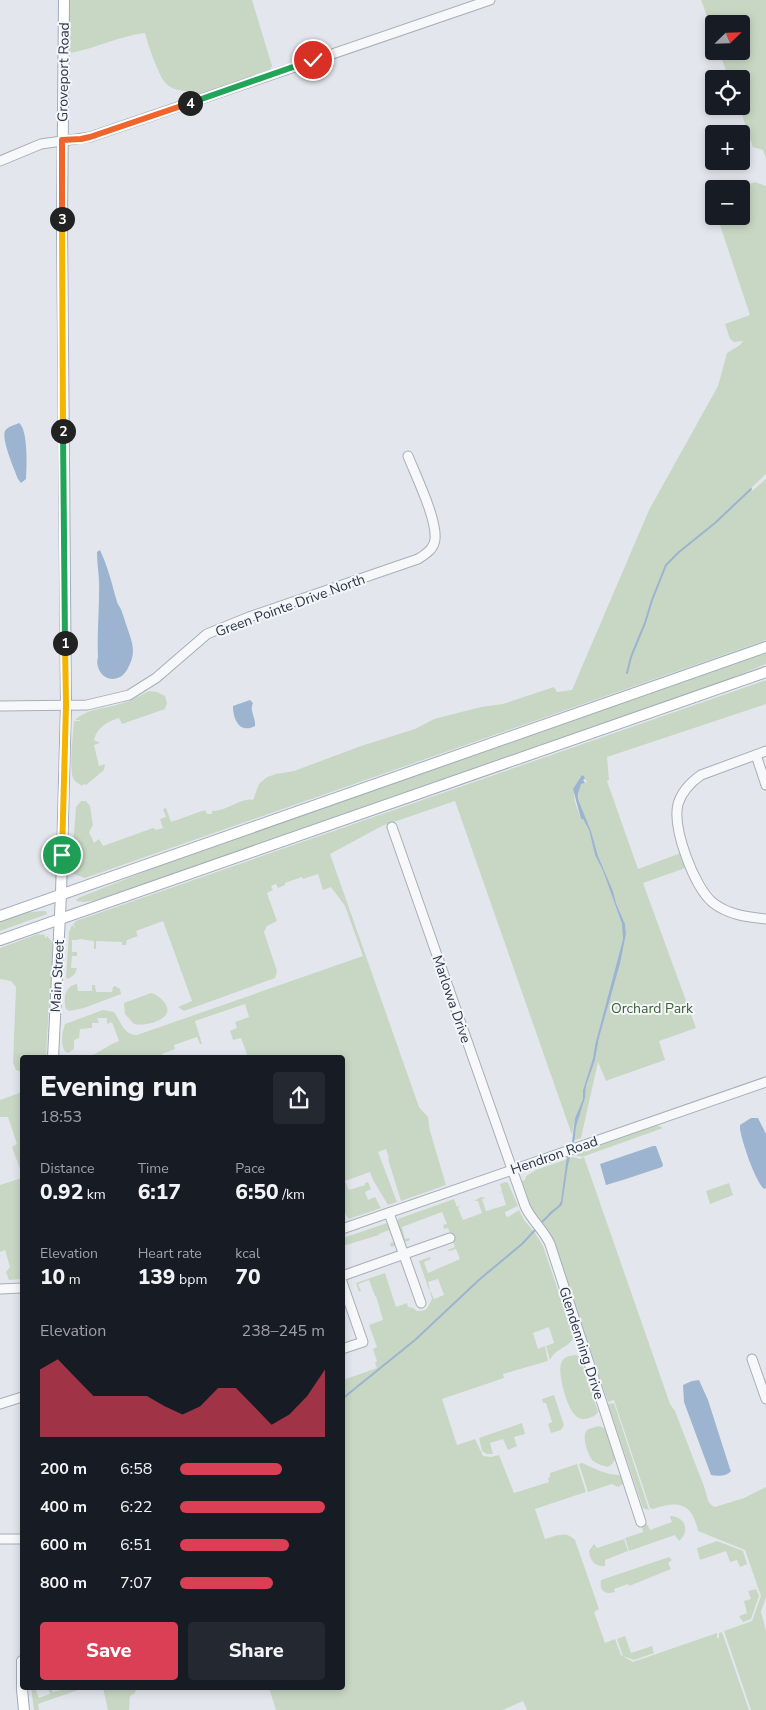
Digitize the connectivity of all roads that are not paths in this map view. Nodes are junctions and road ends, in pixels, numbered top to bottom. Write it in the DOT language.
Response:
graph roads {
  1 [pos="64,0"];
  2 [pos="490,0"];
  3 [pos="62,140"];
  4 [pos="0,161"];
  5 [pos="408,456"];
  6 [pos="766,647"];
  7 [pos="766,672"];
  8 [pos="66,705"];
  9 [pos="0,706"];
  10 [pos="766,752"];
  11 [pos="756,755"];
  12 [pos="766,784"];
  13 [pos="392,827"];
  14 [pos="61,894"];
  15 [pos="0,916"];
  16 [pos="60,919"];
  17 [pos="766,919"];
  18 [pos="0,940"];
  19 [pos="53,1055"];
  20 [pos="764,1085"];
  21 [pos="512,1170"];
  22 [pos="389,1213"];
  23 [pos="345,1228"];
  24 [pos="450,1238"];
  25 [pos="404,1255"];
  26 [pos="345,1275"];
  27 [pos="20,1288"];
  28 [pos="0,1290"];
  29 [pos="345,1291"];
  30 [pos="421,1303"];
  31 [pos="345,1348"];
  32 [pos="752,1359"];
  33 [pos="20,1398"];
  34 [pos="766,1399"];
  35 [pos="0,1404"];
  36 [pos="642,1522"];
  37 [pos="0,1539"];
  38 [pos="20,1540"];
  39 [pos="23,1690"];
  40 [pos="24,1710"];
  1 -- 3 [label="main road, Groveport Road"];
  2 -- 3 [label="street"];
  3 -- 4 [label="street"];
  3 -- 8 [label="main road, Groveport Road"];
  5 -- 8 [label="street, Green Pointe Drive North"];
  6 -- 14 [label="main road"];
  7 -- 16 [label="main road"];
  8 -- 9 [label="street, Green Pointe Drive North"];
  8 -- 14 [label="main road, Groveport Road"];
  10 -- 11 [label="street"];
  11 -- 12 [label="street"];
  11 -- 17 [label="street"];
  13 -- 21 [label="street, Marlowa Drive"];
  14 -- 15 [label="main road"];
  14 -- 16 [label="main road, Main Street"];
  16 -- 18 [label="main road"];
  16 -- 19 [label="main road, Main Street"];
  20 -- 21 [label="street, Hendron Road"];
  21 -- 22 [label="street, Hendron Road"];
  21 -- 36 [label="street, Glendenning Drive"];
  22 -- 23 [label="street, Hendron Road"];
  22 -- 25 [label="street"];
  24 -- 25 [label="street"];
  25 -- 26 [label="street"];
  25 -- 30 [label="street"];
  27 -- 28 [label="street"];
  29 -- 31 [label="street"];
  32 -- 34 [label="street"];
  33 -- 35 [label="street"];
  37 -- 38 [label="street"];
  39 -- 40 [label="main road"];
}
